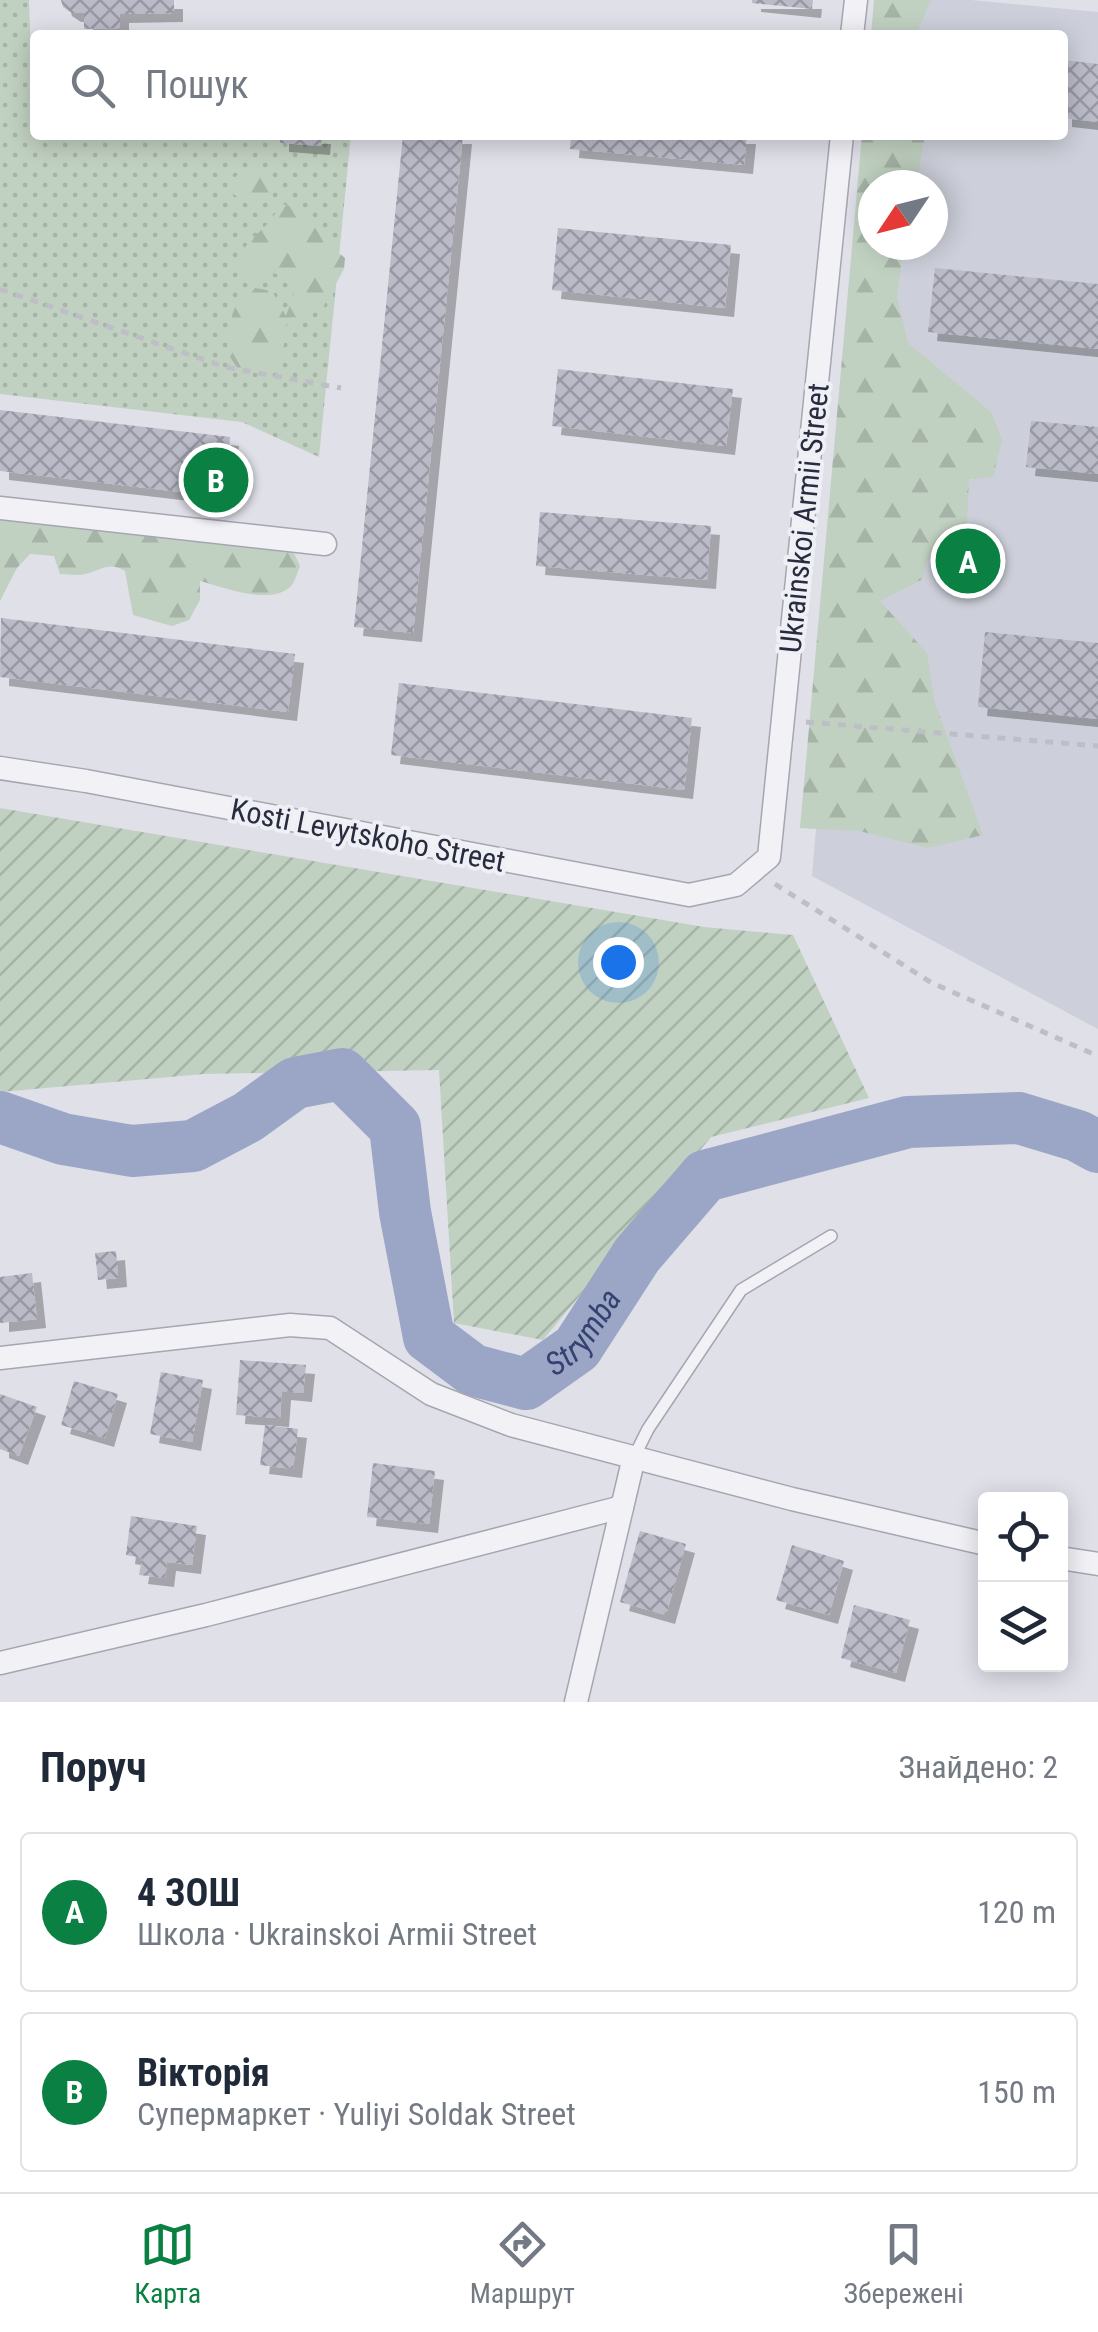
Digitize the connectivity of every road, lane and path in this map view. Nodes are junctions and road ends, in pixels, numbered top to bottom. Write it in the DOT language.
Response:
graph roads {
  1 [pos="856,0"];
  2 [pos="853,30"];
  3 [pos="841,140"];
  4 [pos="0,289"];
  5 [pos="341,388"];
  6 [pos="0,508"];
  7 [pos="325,544"];
  8 [pos="783,720"];
  9 [pos="1098,746"];
  10 [pos="0,768"];
  11 [pos="745,877"];
  12 [pos="1098,1056"];
  13 [pos="830,1236"];
  14 [pos="0,1358"];
  15 [pos="634,1457"];
  16 [pos="622,1507"];
  17 [pos="978,1542"];
  18 [pos="1068,1559"];
  19 [pos="1098,1564"];
  20 [pos="0,1663"];
  21 [pos="576,1702"];
  1 -- 2 [label="street"];
  3 -- 8 [label="street, Ukrainskoi Armii Street"];
  4 -- 5 [label="path"];
  6 -- 7 [label="street"];
  8 -- 9 [label="path"];
  8 -- 11 [label="street, Ukrainskoi Armii Street"];
  10 -- 11 [label="street, Kosti Levytskoho Street"];
  11 -- 12 [label="path"];
  13 -- 15 [label="lane"];
  14 -- 15 [label="street"];
  15 -- 16 [label="street"];
  15 -- 17 [label="street"];
  16 -- 20 [label="street"];
  16 -- 21 [label="street"];
  18 -- 19 [label="street"];
}
